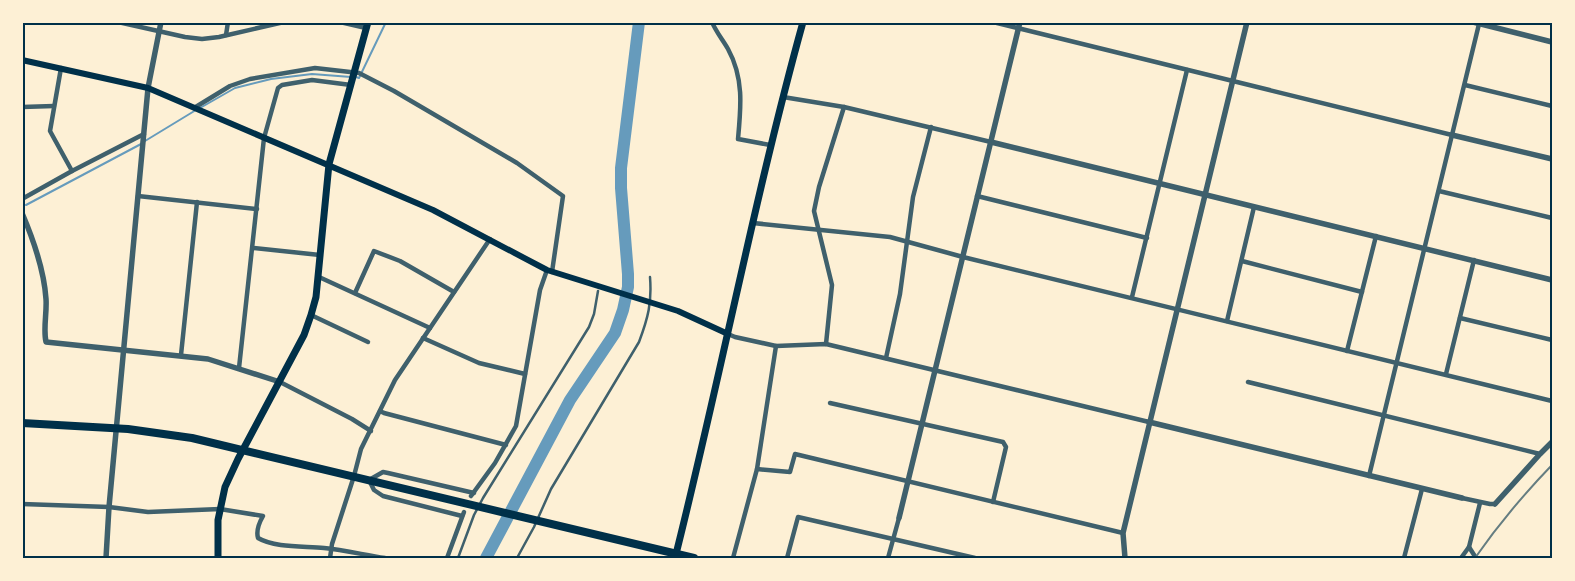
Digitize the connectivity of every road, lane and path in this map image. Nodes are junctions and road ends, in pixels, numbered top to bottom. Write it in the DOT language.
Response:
graph roads {
  1 [pos="118,22"];
  2 [pos="161,22"];
  3 [pos="228,22"];
  4 [pos="284,22"];
  5 [pos="340,22"];
  6 [pos="712,22"];
  7 [pos="803,22"];
  8 [pos="993,22"];
  9 [pos="1247,22"];
  10 [pos="1476,23"];
  11 [pos="367,25"];
  12 [pos="1019,26"];
  13 [pos="160,31"];
  14 [pos="226,35"];
  15 [pos="1552,42"];
  16 [pos="22,60"];
  17 [pos="60,68"];
  18 [pos="1187,70"];
  19 [pos="358,73"];
  20 [pos="1232,81"];
  21 [pos="351,84"];
  22 [pos="1465,85"];
  23 [pos="148,88"];
  24 [pos="782,96"];
  25 [pos="54,106"];
  26 [pos="1552,106"];
  27 [pos="22,107"];
  28 [pos="844,107"];
  29 [pos="197,109"];
  30 [pos="930,127"];
  31 [pos="1452,135"];
  32 [pos="144,136"];
  33 [pos="264,138"];
  34 [pos="990,142"];
  35 [pos="770,145"];
  36 [pos="1552,159"];
  37 [pos="329,164"];
  38 [pos="72,171"];
  39 [pos="1160,184"];
  40 [pos="1438,191"];
  41 [pos="1204,194"];
  42 [pos="138,196"];
  43 [pos="977,196"];
  44 [pos="22,199"];
  45 [pos="197,202"];
  46 [pos="1254,207"];
  47 [pos="257,209"];
  48 [pos="23,215"];
  49 [pos="1552,218"];
  50 [pos="752,223"];
  51 [pos="818,229"];
  52 [pos="1376,236"];
  53 [pos="1147,238"];
  54 [pos="490,239"];
  55 [pos="908,241"];
  56 [pos="252,248"];
  57 [pos="1425,248"];
  58 [pos="320,255"];
  59 [pos="963,257"];
  60 [pos="1474,260"];
  61 [pos="1242,261"];
  62 [pos="549,271"];
  63 [pos="319,277"];
  64 [pos="650,277"];
  65 [pos="1552,280"];
  66 [pos="600,289"];
  67 [pos="454,292"];
  68 [pos="1362,292"];
  69 [pos="355,293"];
  70 [pos="1132,297"];
  71 [pos="649,302"];
  72 [pos="1176,308"];
  73 [pos="311,315"];
  74 [pos="1460,318"];
  75 [pos="1227,321"];
  76 [pos="430,328"];
  77 [pos="728,334"];
  78 [pos="422,338"];
  79 [pos="1552,340"];
  80 [pos="368,342"];
  81 [pos="826,344"];
  82 [pos="776,346"];
  83 [pos="124,350"];
  84 [pos="1347,351"];
  85 [pos="181,355"];
  86 [pos="886,358"];
  87 [pos="1397,362"];
  88 [pos="239,368"];
  89 [pos="935,370"];
  90 [pos="525,374"];
  91 [pos="1446,374"];
  92 [pos="280,382"];
  93 [pos="1248,382"];
  94 [pos="1552,401"];
  95 [pos="830,403"];
  96 [pos="380,411"];
  97 [pos="1384,416"];
  98 [pos="22,422"];
  99 [pos="1149,422"];
  100 [pos="922,424"];
  101 [pos="117,428"];
  102 [pos="371,431"];
  103 [pos="1552,442"];
  104 [pos="506,445"];
  105 [pos="243,449"];
  106 [pos="1540,454"];
  107 [pos="757,469"];
  108 [pos="354,476"];
  109 [pos="1369,476"];
  110 [pos="369,480"];
  111 [pos="908,481"];
  112 [pos="1422,489"];
  113 [pos="1462,498"];
  114 [pos="993,502"];
  115 [pos="1480,503"];
  116 [pos="22,504"];
  117 [pos="1495,504"];
  118 [pos="109,507"];
  119 [pos="480,507"];
  120 [pos="220,509"];
  121 [pos="899,518"];
  122 [pos="536,521"];
  123 [pos="1122,533"];
  124 [pos="893,539"];
  125 [pos="1468,547"];
  126 [pos="331,549"];
  127 [pos="676,556"];
  128 [pos="370,557"];
  129 [pos="106,558"];
  130 [pos="218,558"];
  131 [pos="330,558"];
  132 [pos="385,558"];
  133 [pos="448,558"];
  134 [pos="458,558"];
  135 [pos="516,558"];
  136 [pos="694,558"];
  137 [pos="733,558"];
  138 [pos="787,558"];
  139 [pos="888,558"];
  140 [pos="975,558"];
  141 [pos="1125,558"];
  142 [pos="1404,558"];
  143 [pos="1462,558"];
  144 [pos="1476,558"];
  1 -- 13 [label="street"];
  2 -- 13 [label="street"];
  3 -- 14 [label="street"];
  4 -- 14 [label="street"];
  5 -- 11 [label="street"];
  6 -- 35 [label="street"];
  7 -- 24 [label="main road"];
  8 -- 12 [label="street"];
  9 -- 20 [label="street"];
  10 -- 15 [label="street"];
  10 -- 22 [label="street"];
  11 -- 19 [label="main road"];
  12 -- 18 [label="street"];
  12 -- 34 [label="street"];
  13 -- 14 [label="street"];
  13 -- 23 [label="street"];
  16 -- 17 [label="main road"];
  17 -- 23 [label="main road"];
  17 -- 25 [label="street"];
  18 -- 20 [label="street"];
  18 -- 39 [label="street"];
  19 -- 21 [label="main road"];
  19 -- 29 [label="street"];
  19 -- 62 [label="street"];
  20 -- 31 [label="street"];
  20 -- 41 [label="street"];
  21 -- 33 [label="street"];
  21 -- 37 [label="main road"];
  22 -- 26 [label="street"];
  22 -- 31 [label="street"];
  23 -- 29 [label="main road"];
  23 -- 32 [label="street"];
  24 -- 28 [label="street"];
  24 -- 35 [label="main road"];
  25 -- 27 [label="street"];
  25 -- 38 [label="street"];
  28 -- 30 [label="street"];
  28 -- 51 [label="street"];
  29 -- 33 [label="main road"];
  30 -- 34 [label="street"];
  30 -- 55 [label="street"];
  31 -- 36 [label="street"];
  31 -- 40 [label="street"];
  32 -- 38 [label="street"];
  32 -- 42 [label="street"];
  33 -- 37 [label="main road"];
  33 -- 47 [label="street"];
  34 -- 39 [label="street"];
  34 -- 43 [label="street"];
  35 -- 50 [label="main road"];
  37 -- 54 [label="main road"];
  37 -- 58 [label="main road"];
  38 -- 44 [label="street"];
  39 -- 41 [label="street"];
  39 -- 53 [label="street"];
  40 -- 49 [label="street"];
  40 -- 57 [label="street"];
  41 -- 46 [label="street"];
  41 -- 72 [label="street"];
  42 -- 45 [label="street"];
  42 -- 83 [label="street"];
  43 -- 53 [label="street"];
  43 -- 59 [label="street"];
  45 -- 47 [label="street"];
  45 -- 85 [label="street"];
  46 -- 52 [label="street"];
  46 -- 61 [label="street"];
  47 -- 56 [label="street"];
  48 -- 83 [label="street"];
  50 -- 51 [label="street"];
  50 -- 77 [label="main road"];
  51 -- 55 [label="street"];
  51 -- 81 [label="street"];
  52 -- 57 [label="street"];
  52 -- 68 [label="street"];
  53 -- 70 [label="street"];
  54 -- 62 [label="main road"];
  54 -- 67 [label="street"];
  55 -- 59 [label="street"];
  55 -- 86 [label="street"];
  56 -- 58 [label="street"];
  56 -- 88 [label="street"];
  57 -- 60 [label="street"];
  57 -- 87 [label="street"];
  58 -- 63 [label="main road"];
  59 -- 70 [label="street"];
  59 -- 89 [label="street"];
  60 -- 65 [label="street"];
  60 -- 74 [label="street"];
  61 -- 68 [label="street"];
  61 -- 75 [label="street"];
  62 -- 66 [label="main road"];
  62 -- 90 [label="street"];
  63 -- 69 [label="street"];
  63 -- 73 [label="main road"];
  64 -- 71 [label="lane"];
  66 -- 71 [label="main road"];
  66 -- 119 [label="lane"];
  67 -- 69 [label="street"];
  67 -- 76 [label="street"];
  68 -- 84 [label="street"];
  69 -- 76 [label="street"];
  70 -- 72 [label="street"];
  71 -- 77 [label="main road"];
  71 -- 122 [label="lane"];
  72 -- 75 [label="street"];
  72 -- 99 [label="street"];
  73 -- 80 [label="street"];
  73 -- 92 [label="main road"];
  74 -- 79 [label="street"];
  74 -- 91 [label="street"];
  75 -- 84 [label="street"];
  76 -- 78 [label="street"];
  77 -- 82 [label="street"];
  77 -- 127 [label="main road"];
  78 -- 90 [label="street"];
  78 -- 96 [label="street"];
  81 -- 82 [label="street"];
  81 -- 86 [label="street"];
  82 -- 107 [label="street"];
  83 -- 85 [label="street"];
  83 -- 101 [label="street"];
  84 -- 87 [label="street"];
  85 -- 88 [label="street"];
  86 -- 89 [label="street"];
  87 -- 91 [label="street"];
  87 -- 97 [label="street"];
  88 -- 92 [label="street"];
  89 -- 99 [label="street"];
  89 -- 100 [label="street"];
  90 -- 104 [label="street"];
  91 -- 94 [label="street"];
  92 -- 102 [label="street"];
  92 -- 105 [label="main road"];
  93 -- 97 [label="street"];
  95 -- 100 [label="street"];
  96 -- 102 [label="street"];
  96 -- 104 [label="street"];
  97 -- 106 [label="street"];
  97 -- 109 [label="street"];
  98 -- 101 [label="highway"];
  99 -- 109 [label="street"];
  99 -- 123 [label="street"];
  100 -- 111 [label="street"];
  100 -- 114 [label="street"];
  101 -- 105 [label="highway"];
  101 -- 118 [label="street"];
  102 -- 108 [label="street"];
  103 -- 106 [label="street"];
  104 -- 110 [label="street"];
  105 -- 108 [label="highway"];
  105 -- 120 [label="main road"];
  106 -- 117 [label="street"];
  107 -- 111 [label="street"];
  107 -- 137 [label="street"];
  108 -- 110 [label="highway"];
  108 -- 126 [label="street"];
  109 -- 112 [label="street"];
  110 -- 119 [label="highway"];
  110 -- 133 [label="street"];
  111 -- 114 [label="street"];
  111 -- 121 [label="street"];
  112 -- 113 [label="street"];
  112 -- 142 [label="street"];
  113 -- 115 [label="street"];
  114 -- 123 [label="street"];
  115 -- 117 [label="street"];
  115 -- 125 [label="street"];
  116 -- 118 [label="street"];
  118 -- 120 [label="street"];
  118 -- 129 [label="street"];
  119 -- 122 [label="highway"];
  119 -- 134 [label="lane"];
  120 -- 126 [label="street"];
  120 -- 130 [label="main road"];
  121 -- 124 [label="street"];
  122 -- 127 [label="highway"];
  122 -- 135 [label="lane"];
  123 -- 141 [label="street"];
  124 -- 138 [label="street"];
  124 -- 139 [label="street"];
  124 -- 140 [label="street"];
  125 -- 143 [label="street"];
  125 -- 144 [label="street"];
  126 -- 128 [label="street"];
  126 -- 131 [label="street"];
  127 -- 136 [label="highway"];
  128 -- 132 [label="street"];
}
